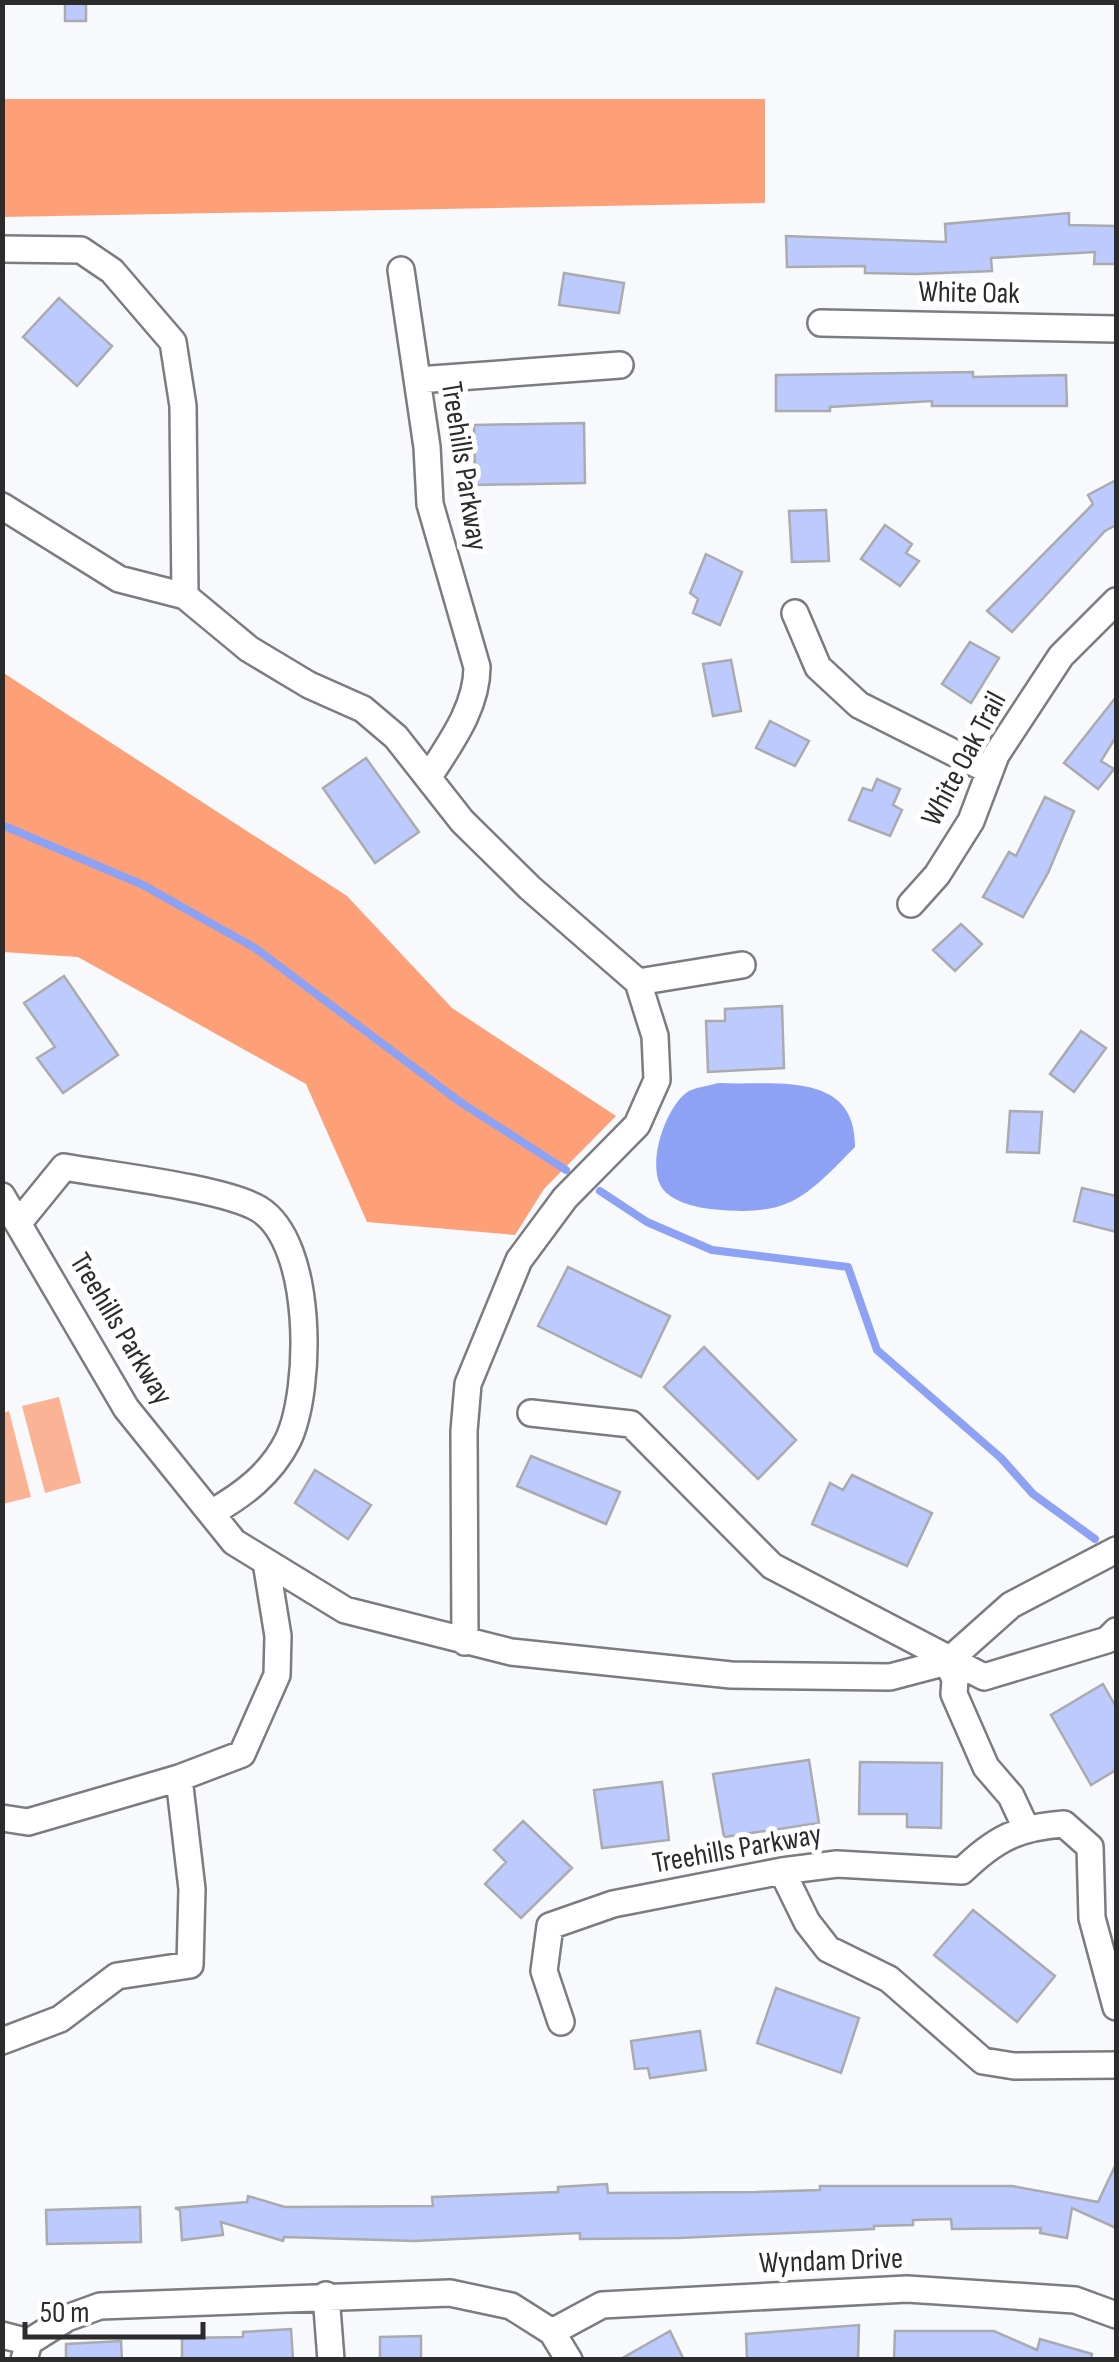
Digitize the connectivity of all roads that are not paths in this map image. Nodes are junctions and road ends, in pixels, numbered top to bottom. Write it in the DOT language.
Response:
graph roads {
  1 [pos="2,249"];
  2 [pos="401,270"];
  3 [pos="821,323"];
  4 [pos="1116,329"];
  5 [pos="620,365"];
  6 [pos="418,380"];
  7 [pos="2,506"];
  8 [pos="185,596"];
  9 [pos="1116,601"];
  10 [pos="794,612"];
  11 [pos="990,771"];
  12 [pos="430,776"];
  13 [pos="911,904"];
  14 [pos="742,965"];
  15 [pos="638,982"];
  16 [pos="2,1196"];
  17 [pos="20,1221"];
  18 [pos="530,1413"];
  19 [pos="210,1512"];
  20 [pos="1116,1550"];
  21 [pos="266,1562"];
  22 [pos="1116,1631"];
  23 [pos="465,1642"];
  24 [pos="947,1662"];
  25 [pos="179,1778"];
  26 [pos="2,1818"];
  27 [pos="1025,1826"];
  28 [pos="782,1871"];
  29 [pos="1116,2008"];
  30 [pos="561,2022"];
  31 [pos="2,2042"];
  32 [pos="1116,2065"];
  33 [pos="326,2295"];
  34 [pos="1116,2315"];
  35 [pos="552,2332"];
  36 [pos="2,2336"];
  37 [pos="26,2351"];
  38 [pos="331,2360"];
  39 [pos="569,2360"];
  1 -- 8 [label="street"];
  2 -- 6 [label="street, Treehills Parkway"];
  3 -- 4 [label="street, White Oak"];
  5 -- 6 [label="street"];
  6 -- 12 [label="street, Treehills Parkway"];
  7 -- 8 [label="street"];
  8 -- 12 [label="street"];
  9 -- 11 [label="street, White Oak Trail"];
  10 -- 11 [label="street"];
  11 -- 13 [label="street, White Oak Trail"];
  12 -- 15 [label="street"];
  14 -- 15 [label="street"];
  15 -- 23 [label="street"];
  16 -- 17 [label="street, Treehills Parkway"];
  17 -- 19 [label="street, Treehills Parkway"];
  17 -- 19 [label="street"];
  18 -- 24 [label="street, Treehills Parkway"];
  19 -- 21 [label="street, Treehills Parkway"];
  20 -- 24 [label="street, Treehills Parkway"];
  21 -- 23 [label="street, Treehills Parkway"];
  21 -- 25 [label="street"];
  22 -- 24 [label="street, Treehills Parkway"];
  23 -- 24 [label="street, Treehills Parkway"];
  24 -- 27 [label="street"];
  25 -- 26 [label="street"];
  25 -- 31 [label="street"];
  27 -- 28 [label="street, Treehills Parkway"];
  27 -- 29 [label="street"];
  28 -- 30 [label="street, Treehills Parkway"];
  28 -- 32 [label="street"];
  33 -- 35 [label="street"];
  33 -- 37 [label="street"];
  33 -- 38 [label="street"];
  34 -- 35 [label="street, Wyndam Drive"];
  35 -- 39 [label="street"];
  36 -- 37 [label="street"];
}
